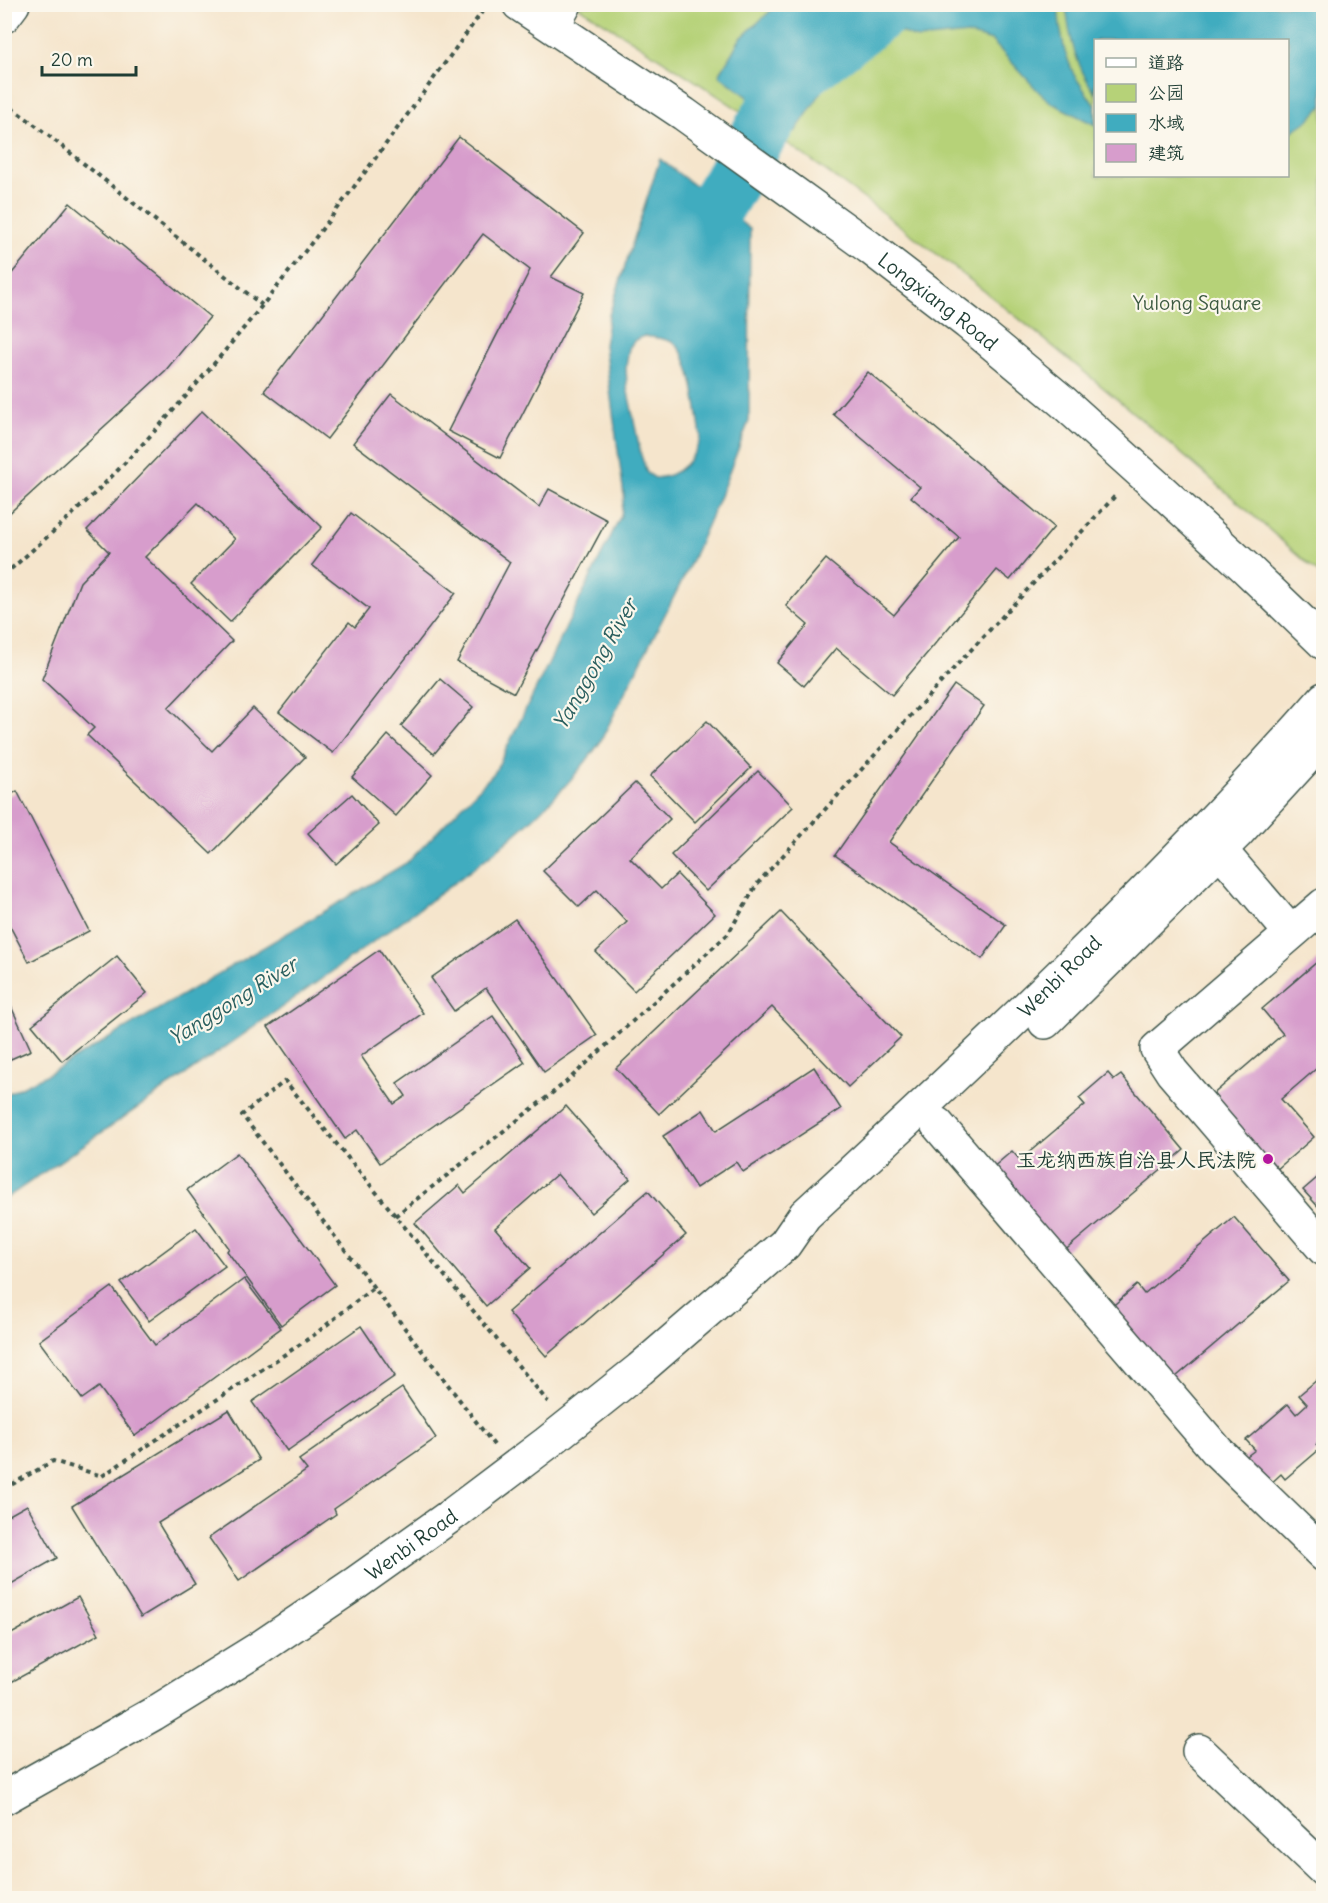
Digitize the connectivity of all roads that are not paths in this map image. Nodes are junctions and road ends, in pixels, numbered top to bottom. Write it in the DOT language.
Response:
graph roads {
  1 [pos="13,4"];
  2 [pos="519,4"];
  3 [pos="559,15"];
  4 [pos="4,16"];
  5 [pos="1323,643"];
  6 [pos="1323,699"];
  7 [pos="1323,738"];
  8 [pos="1220,850"];
  9 [pos="1323,905"];
  10 [pos="1291,933"];
  11 [pos="936,1124"];
  12 [pos="785,1244"];
  13 [pos="1323,1249"];
  14 [pos="1323,1555"];
  15 [pos="1199,1751"];
  16 [pos="4,1798"];
  17 [pos="1323,1870"];
  1 -- 4 [label="street"];
  2 -- 3 [label="street, Longxiang Road"];
  3 -- 5 [label="street, Longxiang Road"];
  6 -- 12 [label="street, Wenbi Road"];
  7 -- 8 [label="street, Wenbi Road"];
  8 -- 10 [label="street"];
  8 -- 11 [label="street, Wenbi Road"];
  9 -- 10 [label="street"];
  10 -- 13 [label="street"];
  11 -- 12 [label="street, Wenbi Road"];
  11 -- 14 [label="street"];
  12 -- 16 [label="street, Wenbi Road"];
  15 -- 17 [label="street"];
}
